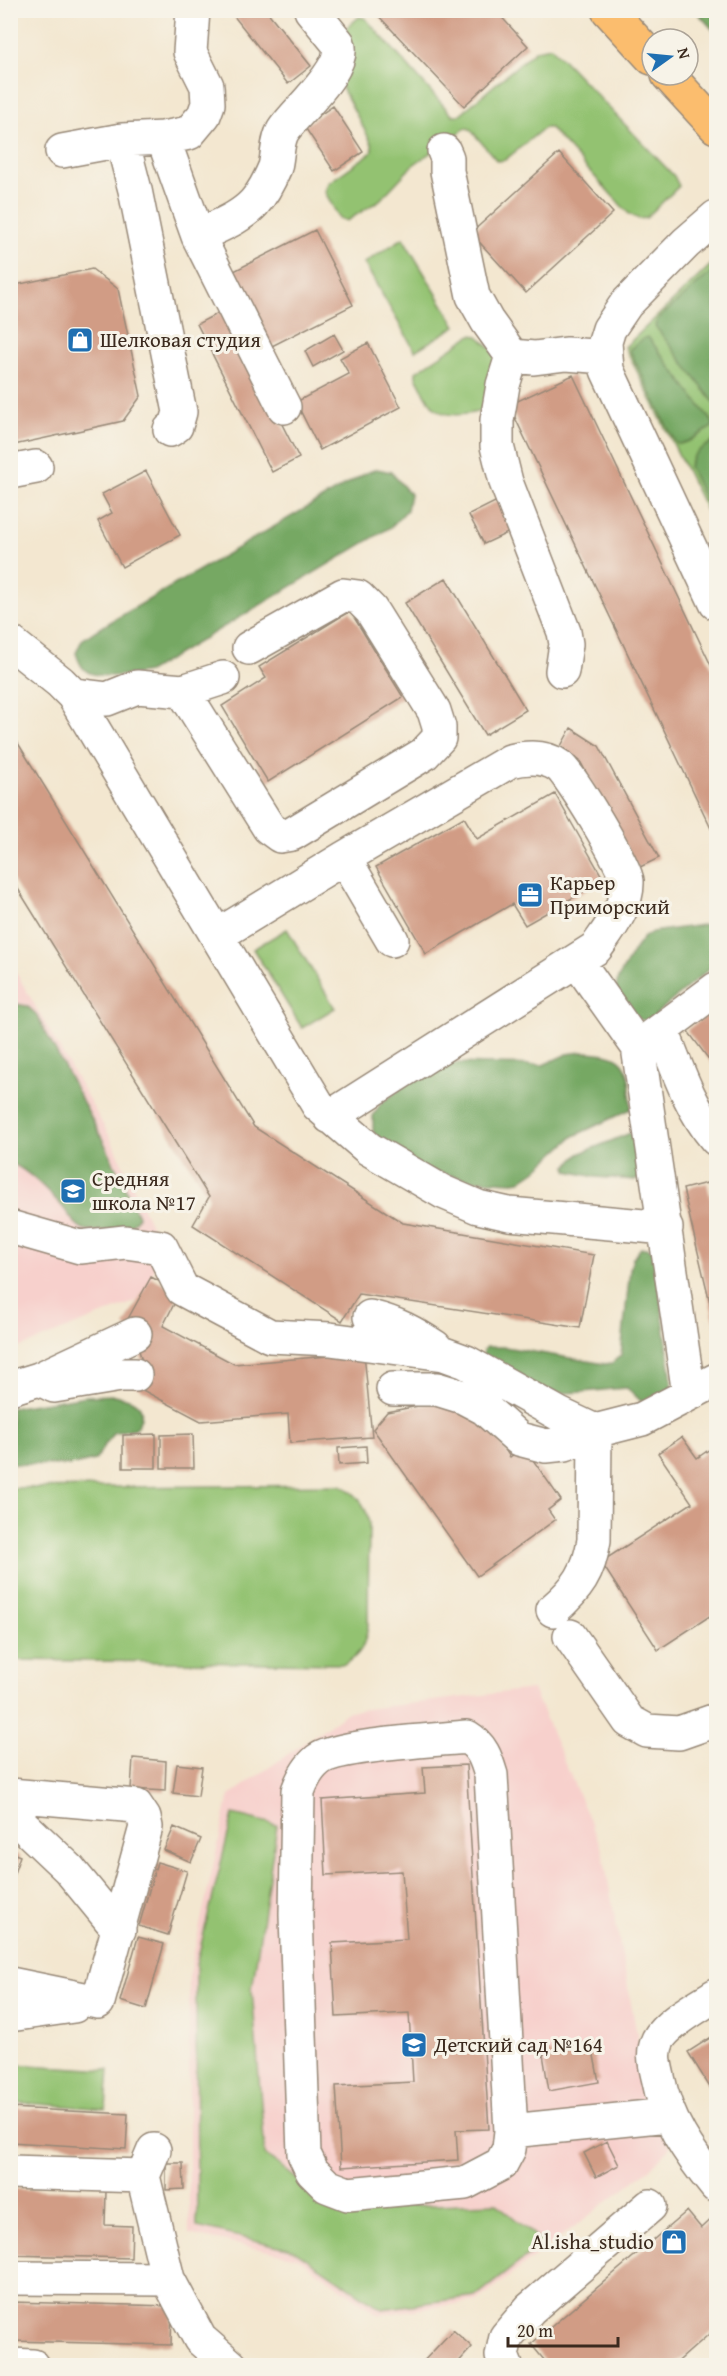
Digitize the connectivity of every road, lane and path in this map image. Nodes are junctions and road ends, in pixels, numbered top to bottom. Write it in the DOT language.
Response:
graph roads {
  1 [pos="193,10"];
  2 [pos="311,10"];
  3 [pos="608,10"];
  4 [pos="640,45"];
  5 [pos="679,87"];
  6 [pos="717,127"];
  7 [pos="164,138"];
  8 [pos="122,140"];
  9 [pos="63,151"];
  10 [pos="444,151"];
  11 [pos="717,217"];
  12 [pos="198,236"];
  13 [pos="512,356"];
  14 [pos="606,357"];
  15 [pos="284,407"];
  16 [pos="170,430"];
  17 [pos="717,603"];
  18 [pos="249,648"];
  19 [pos="15,653"];
  20 [pos="562,671"];
  21 [pos="223,678"];
  22 [pos="183,691"];
  23 [pos="74,695"];
  24 [pos="344,858"];
  25 [pos="218,935"];
  26 [pos="392,940"];
  27 [pos="577,962"];
  28 [pos="717,990"];
  29 [pos="650,1039"];
  30 [pos="330,1117"];
  31 [pos="717,1139"];
  32 [pos="10,1227"];
  33 [pos="666,1228"];
  34 [pos="370,1317"];
  35 [pos="135,1334"];
  36 [pos="444,1354"];
  37 [pos="135,1375"];
  38 [pos="25,1383"];
  39 [pos="703,1387"];
  40 [pos="393,1389"];
  41 [pos="595,1431"];
  42 [pos="717,1720"];
  43 [pos="10,1795"];
  44 [pos="10,1813"];
  45 [pos="119,1930"];
  46 [pos="10,1984"];
  47 [pos="717,1995"];
  48 [pos="98,2002"];
  49 [pos="10,2015"];
  50 [pos="668,2115"];
  51 [pos="512,2131"];
  52 [pos="10,2172"];
  53 [pos="717,2186"];
  54 [pos="650,2206"];
  55 [pos="10,2278"];
  56 [pos="168,2280"];
  57 [pos="10,2365"];
  58 [pos="33,2366"];
  59 [pos="231,2366"];
  60 [pos="506,2366"];
  1 -- 7 [label="lane"];
  2 -- 12 [label="lane"];
  3 -- 4 [label="main road"];
  5 -- 6 [label="main road"];
  7 -- 8 [label="lane"];
  7 -- 12 [label="lane"];
  8 -- 9 [label="lane"];
  8 -- 16 [label="lane"];
  10 -- 13 [label="lane"];
  11 -- 14 [label="lane"];
  12 -- 15 [label="lane"];
  13 -- 14 [label="lane"];
  13 -- 20 [label="lane"];
  14 -- 17 [label="lane"];
  18 -- 22 [label="lane"];
  19 -- 23 [label="lane"];
  21 -- 22 [label="lane"];
  22 -- 23 [label="lane"];
  23 -- 25 [label="lane"];
  24 -- 25 [label="lane"];
  24 -- 26 [label="lane"];
  24 -- 27 [label="lane"];
  25 -- 30 [label="lane"];
  27 -- 29 [label="lane"];
  27 -- 30 [label="lane"];
  28 -- 29 [label="lane"];
  29 -- 31 [label="lane"];
  29 -- 33 [label="lane"];
  30 -- 33 [label="lane"];
  32 -- 36 [label="lane"];
  33 -- 39 [label="lane"];
  34 -- 36 [label="lane"];
  35 -- 38 [label="lane"];
  36 -- 41 [label="lane"];
  37 -- 38 [label="lane"];
  39 -- 41 [label="lane"];
  40 -- 41 [label="lane"];
  41 -- 42 [label="lane"];
  43 -- 45 [label="lane"];
  44 -- 45 [label="lane"];
  45 -- 48 [label="lane"];
  46 -- 48 [label="lane"];
  47 -- 50 [label="lane"];
  48 -- 49 [label="lane"];
  50 -- 51 [label="lane"];
  50 -- 53 [label="lane"];
  51 -- 51 [label="lane"];
  52 -- 56 [label="lane"];
  54 -- 60 [label="lane"];
  55 -- 56 [label="lane"];
  56 -- 59 [label="lane"];
  57 -- 58 [label="lane"];
}
